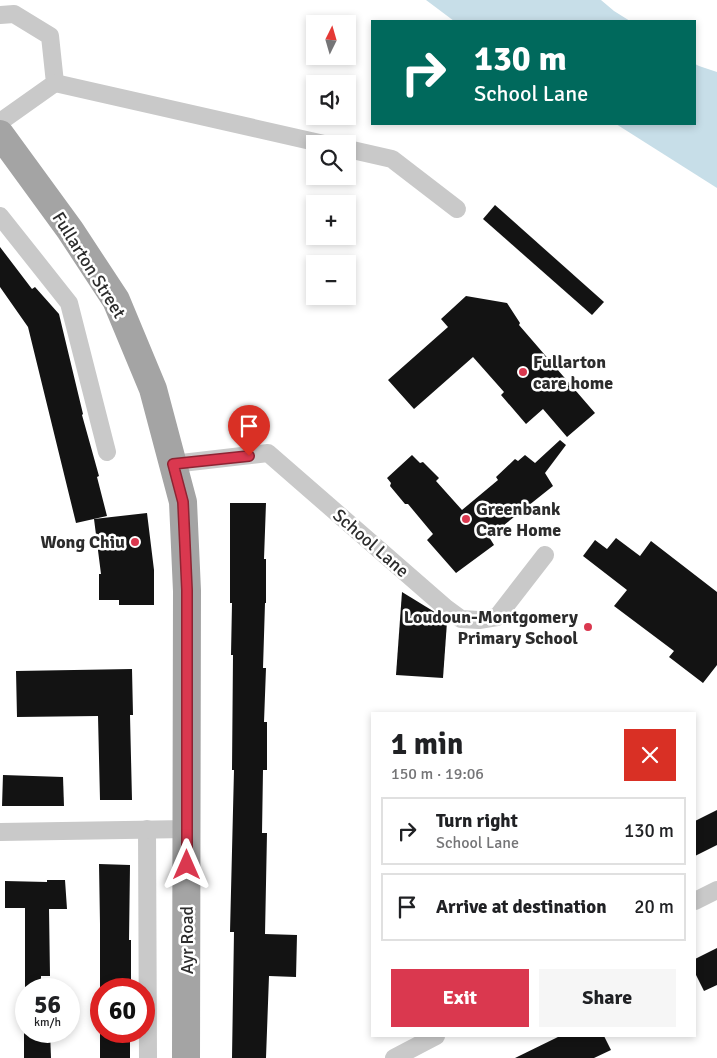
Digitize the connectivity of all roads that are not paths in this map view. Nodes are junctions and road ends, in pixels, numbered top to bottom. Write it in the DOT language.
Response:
graph roads {
  1 [pos="0,15"];
  2 [pos="55,83"];
  3 [pos="0,122"];
  4 [pos="0,134"];
  5 [pos="306,140"];
  6 [pos="356,151"];
  7 [pos="457,209"];
  8 [pos="0,216"];
  9 [pos="107,452"];
  10 [pos="173,464"];
  11 [pos="545,554"];
  12 [pos="147,829"];
  13 [pos="187,829"];
  14 [pos="0,832"];
  15 [pos="717,890"];
  16 [pos="696,901"];
  17 [pos="434,1037"];
  18 [pos="148,1058"];
  19 [pos="186,1058"];
  20 [pos="394,1058"];
  1 -- 2 [label="street"];
  2 -- 3 [label="street"];
  2 -- 5 [label="street"];
  4 -- 10 [label="main road, Fullarton Street"];
  6 -- 7 [label="street"];
  8 -- 9 [label="street"];
  10 -- 11 [label="street, School Lane"];
  10 -- 13 [label="main road, Ayr Road"];
  12 -- 13 [label="street"];
  12 -- 14 [label="street"];
  12 -- 18 [label="street"];
  13 -- 19 [label="main road, Ayr Road"];
  15 -- 16 [label="street"];
  17 -- 20 [label="street"];
}
